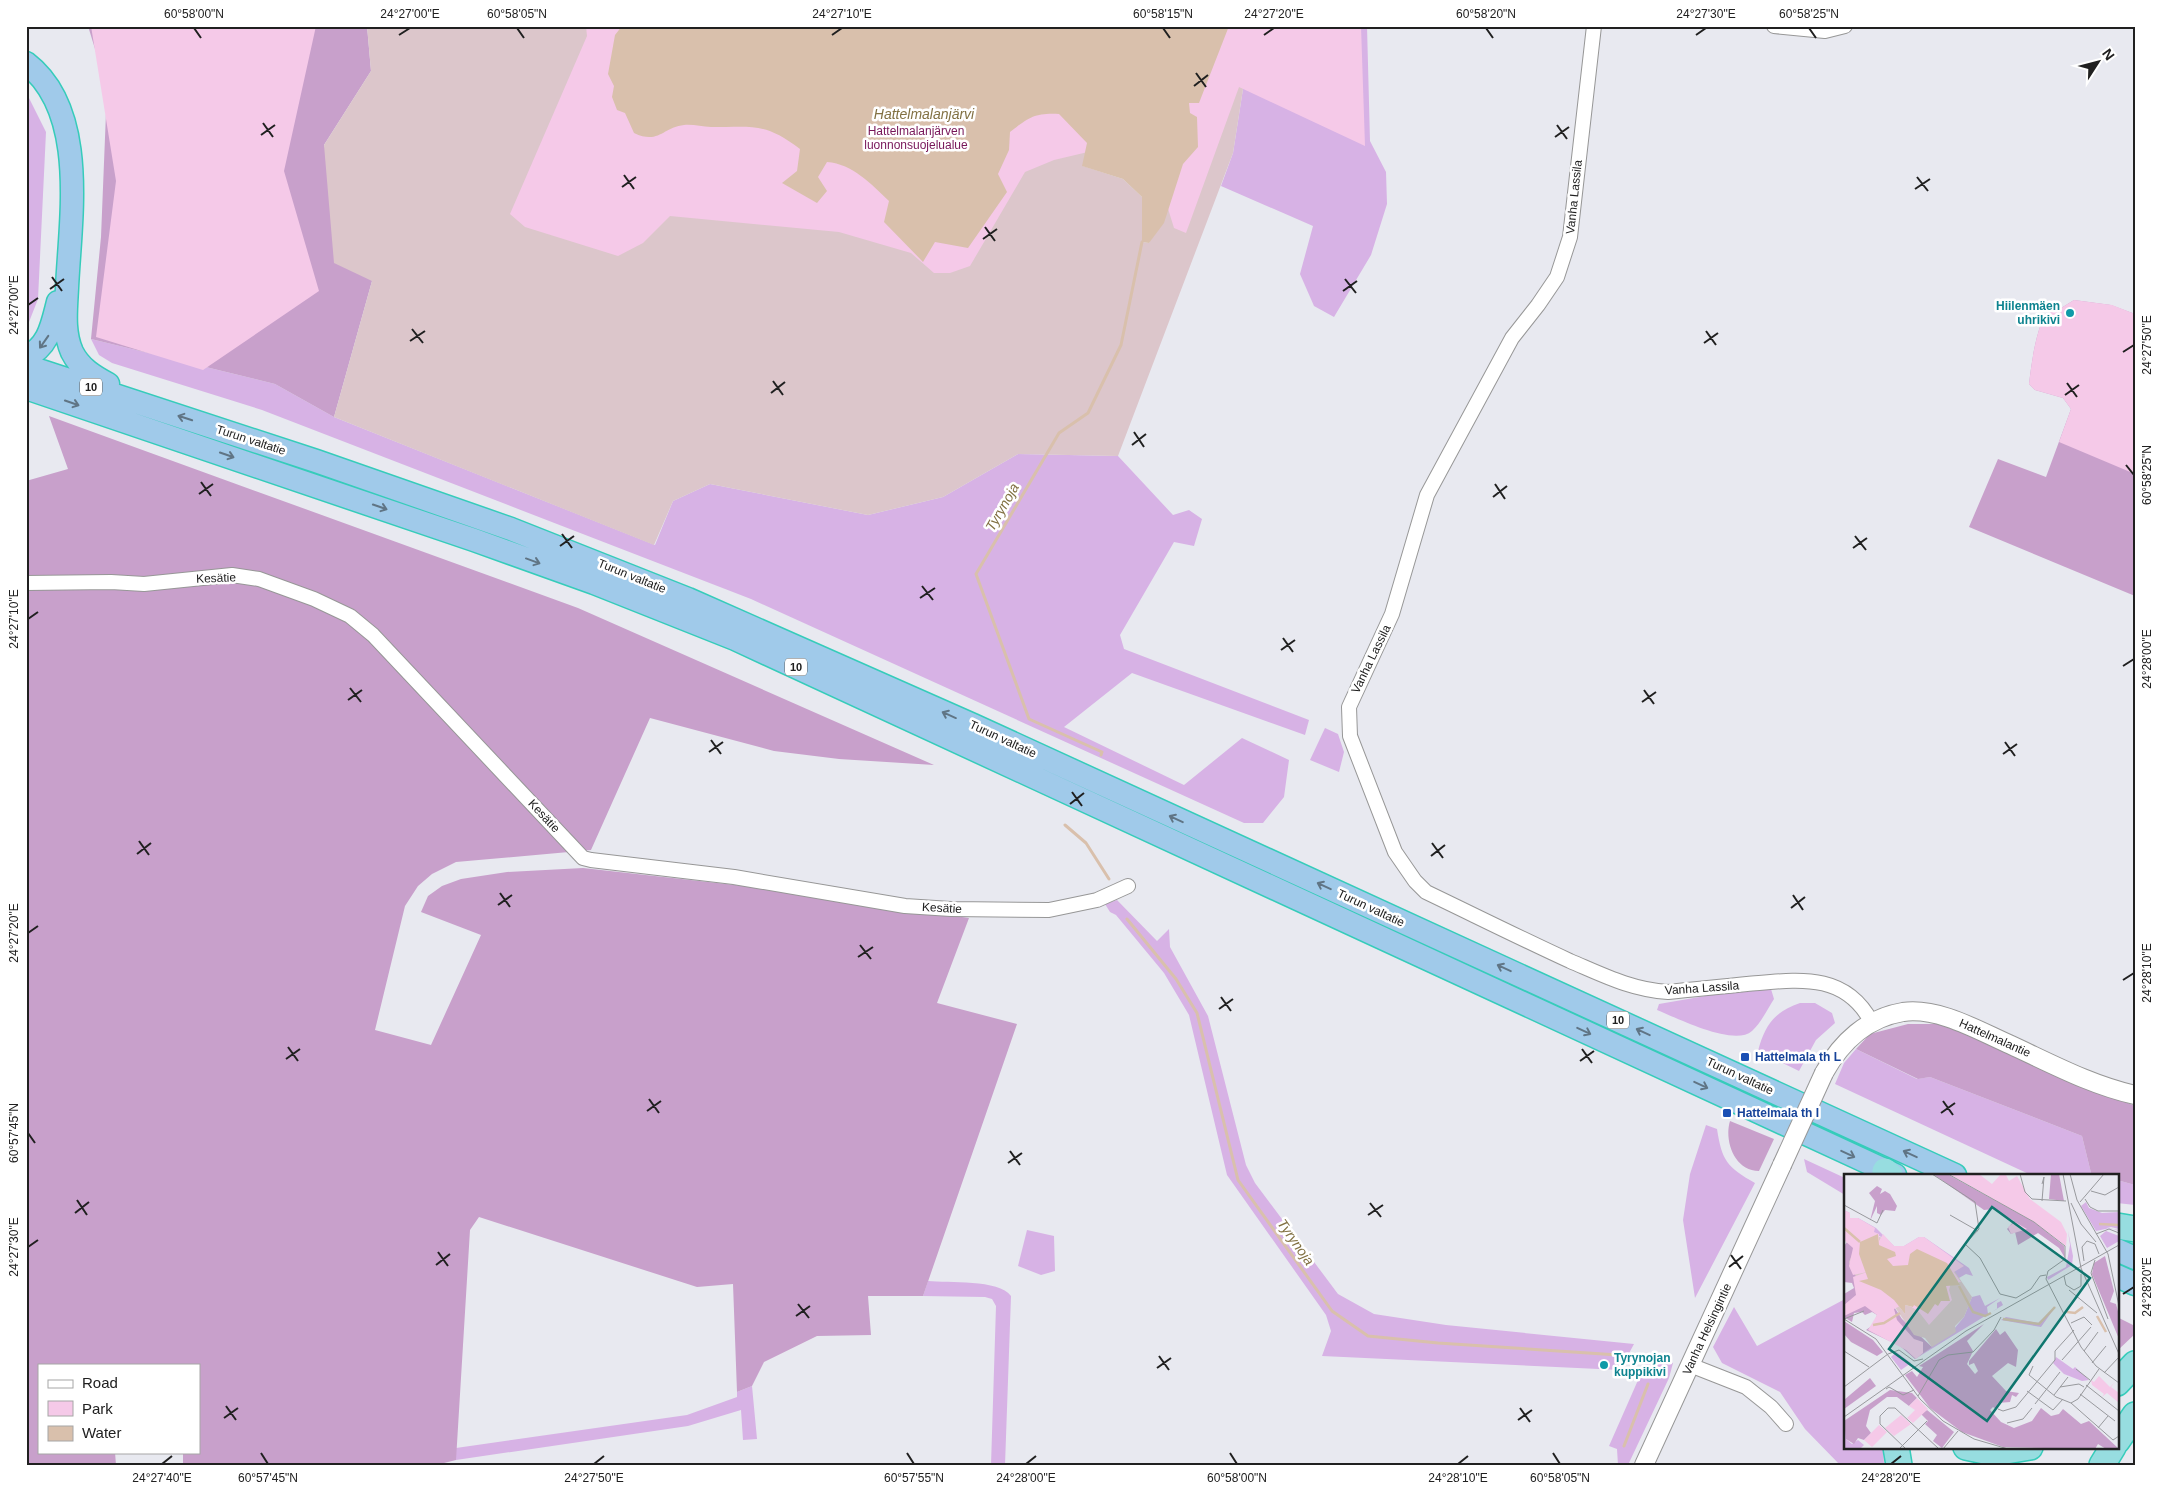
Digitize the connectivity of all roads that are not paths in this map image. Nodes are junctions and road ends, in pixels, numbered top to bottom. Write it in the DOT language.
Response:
graph roads {
  1 [pos="1594,26"];
  2 [pos="1774,26"];
  3 [pos="1845,26"];
  4 [pos="1816,29"];
  5 [pos="26,63"];
  6 [pos="68,262"];
  7 [pos="26,357"];
  8 [pos="26,366"];
  9 [pos="26,388"];
  10 [pos="156,408"];
  11 [pos="26,583"];
  12 [pos="1128,886"];
  13 [pos="1872,1023"];
  14 [pos="2135,1095"];
  15 [pos="1782,1165"];
  16 [pos="1890,1173"];
  17 [pos="1953,1174"];
  18 [pos="2118,1226"];
  19 [pos="2135,1229"];
  20 [pos="2118,1250"];
  21 [pos="2135,1258"];
  22 [pos="2118,1276"];
  23 [pos="2135,1284"];
  24 [pos="2135,1364"];
  25 [pos="1690,1365"];
  26 [pos="2118,1382"];
  27 [pos="2135,1416"];
  28 [pos="1786,1424"];
  29 [pos="2118,1440"];
  30 [pos="1896,1448"];
  31 [pos="1971,1448"];
  32 [pos="2024,1448"];
  33 [pos="2112,1448"];
  34 [pos="1644,1465"];
  35 [pos="1899,1465"];
  36 [pos="2102,1465"];
  1 -- 13 [label="street, Vanha Lassila"];
  2 -- 4 [label="street"];
  3 -- 4 [label="street"];
  5 -- 6 [label="highway"];
  6 -- 7 [label="highway, one-way"];
  6 -- 10 [label="highway"];
  8 -- 10 [label="highway, Turun valtatie / 10"];
  9 -- 16 [label="highway, Turun valtatie / 10, one-way"];
  17 -- 10 [label="highway, Turun valtatie / 10, one-way"];
  11 -- 12 [label="street, Kesätie"];
  13 -- 14 [label="street, Hattelmalantie"];
  13 -- 15 [label="street, Hattelmalantie, bridge"];
  15 -- 25 [label="street, Vanha Helsingintie"];
  18 -- 19 [label="highway"];
  20 -- 21 [label="highway"];
  22 -- 23 [label="highway"];
  24 -- 26 [label="highway"];
  25 -- 28 [label="street"];
  25 -- 34 [label="street, Vanha Helsingintie"];
  27 -- 29 [label="highway"];
  30 -- 35 [label="highway"];
  31 -- 32 [label="highway"];
  33 -- 36 [label="highway"];
}
